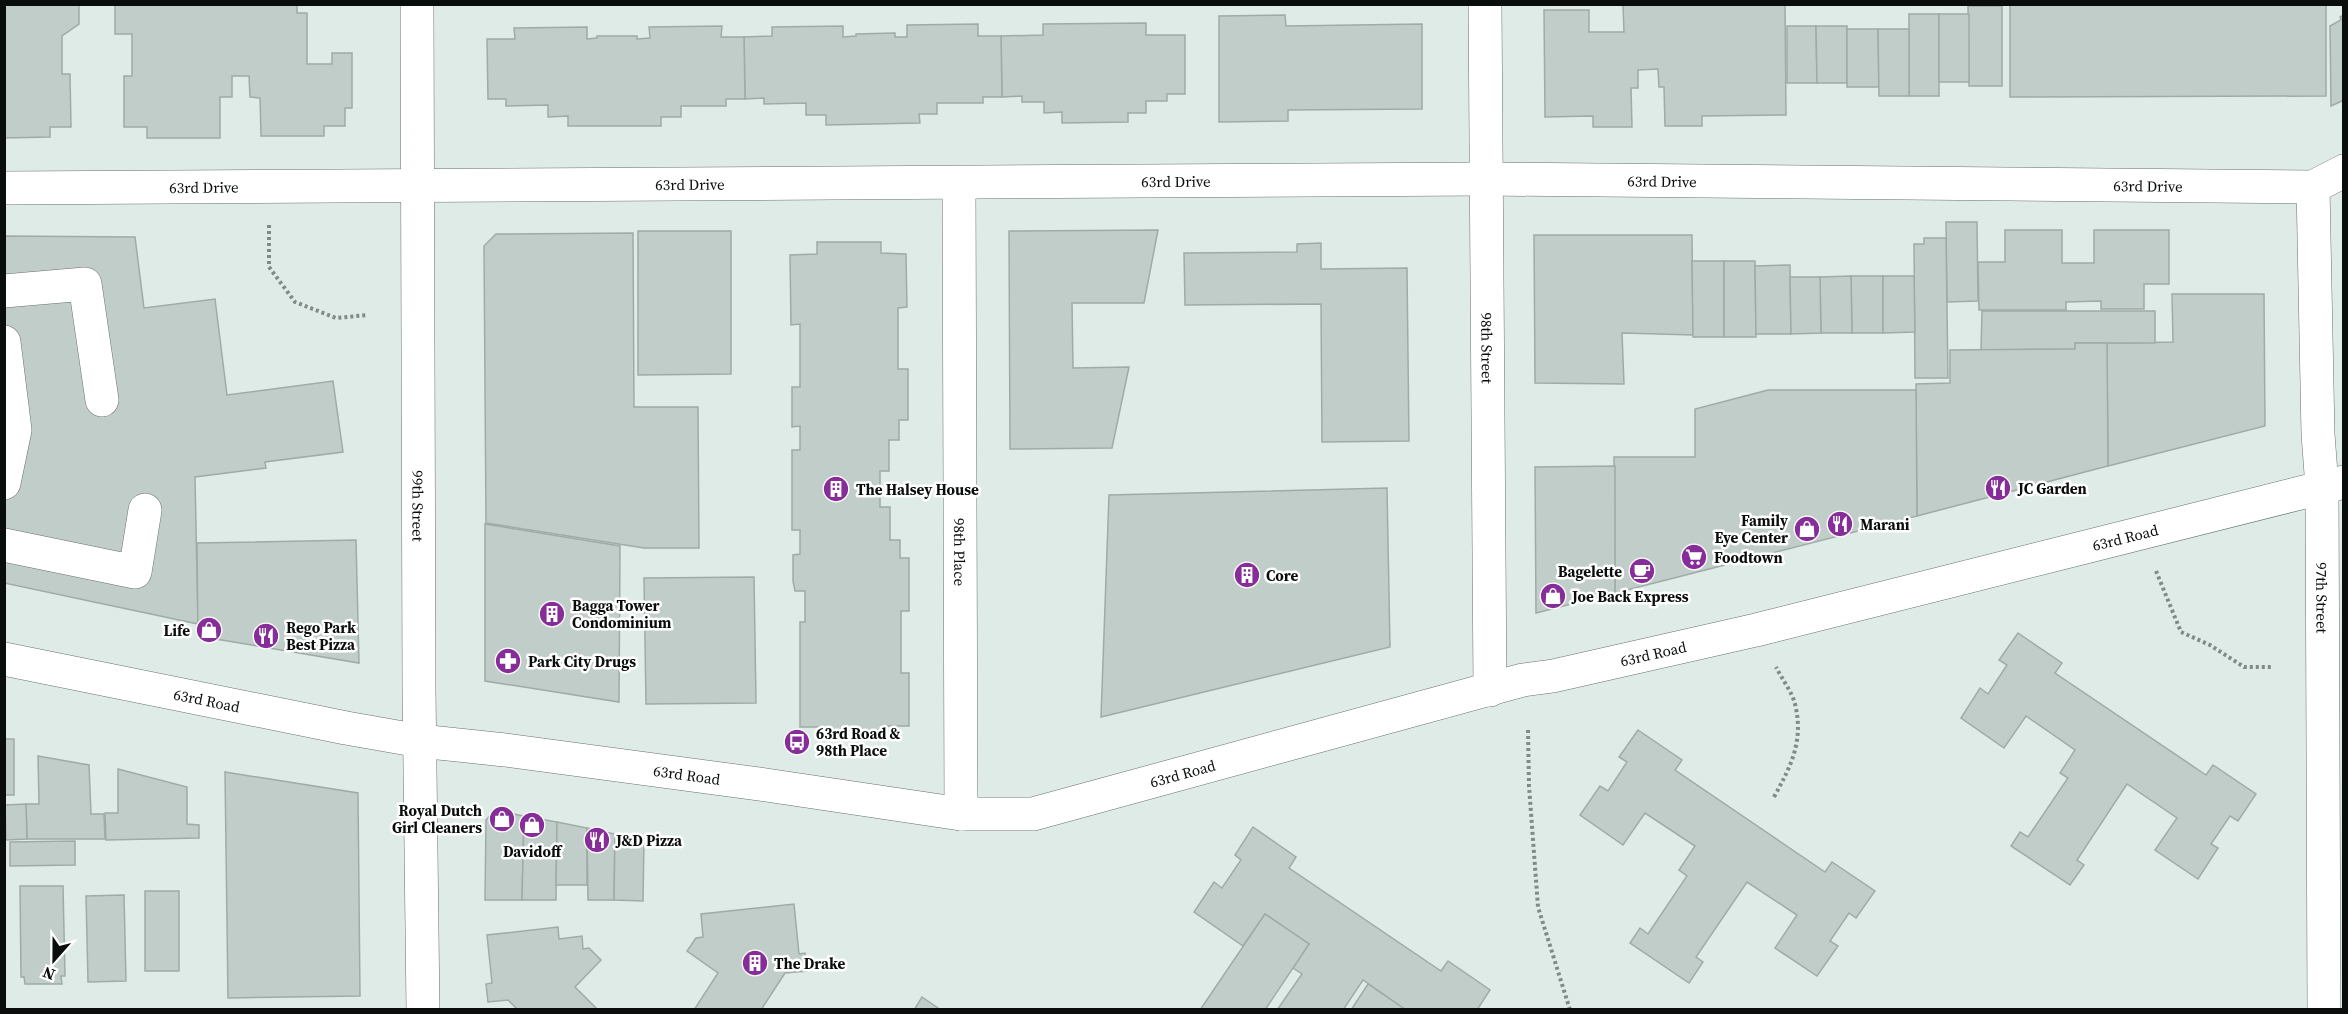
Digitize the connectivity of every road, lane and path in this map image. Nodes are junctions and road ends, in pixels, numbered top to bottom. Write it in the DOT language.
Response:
graph roads {
  1 [pos="417,4"];
  2 [pos="1485,4"];
  3 [pos="2343,171"];
  4 [pos="1486,179"];
  5 [pos="959,183"];
  6 [pos="418,185"];
  7 [pos="2313,187"];
  8 [pos="4,188"];
  9 [pos="269,225"];
  10 [pos="4,291"];
  11 [pos="368,315"];
  12 [pos="4,342"];
  13 [pos="102,400"];
  14 [pos="4,483"];
  15 [pos="2333,485"];
  16 [pos="145,510"];
  17 [pos="4,545"];
  18 [pos="2156,571"];
  19 [pos="2333,643"];
  20 [pos="4,659"];
  21 [pos="1776,667"];
  22 [pos="2274,667"];
  23 [pos="1490,690"];
  24 [pos="1528,730"];
  25 [pos="420,741"];
  26 [pos="1774,797"];
  27 [pos="961,814"];
  28 [pos="423,1010"];
  29 [pos="1570,1010"];
  30 [pos="2324,1010"];
  1 -- 6 [label="street, 99th Street"];
  2 -- 4 [label="street, 98th Street"];
  3 -- 7 [label="street, 63rd Drive"];
  4 -- 5 [label="street, 63rd Drive"];
  4 -- 7 [label="street, 63rd Drive"];
  4 -- 23 [label="street, 98th Street"];
  5 -- 6 [label="street, 63rd Drive"];
  5 -- 27 [label="street, 98th Place"];
  6 -- 8 [label="street, 63rd Drive"];
  6 -- 25 [label="street, 99th Street"];
  7 -- 15 [label="street, 97th Street"];
  9 -- 11 [label="path"];
  10 -- 13 [label="street"];
  12 -- 14 [label="street"];
  15 -- 19 [label="street, 97th Street"];
  15 -- 23 [label="street, 63rd Road"];
  16 -- 17 [label="street"];
  18 -- 22 [label="path"];
  19 -- 30 [label="street, 97th Street"];
  20 -- 25 [label="street, 63rd Road"];
  21 -- 26 [label="path"];
  23 -- 27 [label="street, 63rd Road"];
  24 -- 29 [label="path"];
  25 -- 27 [label="street, 63rd Road"];
  25 -- 28 [label="street, 99th Street"];
}
